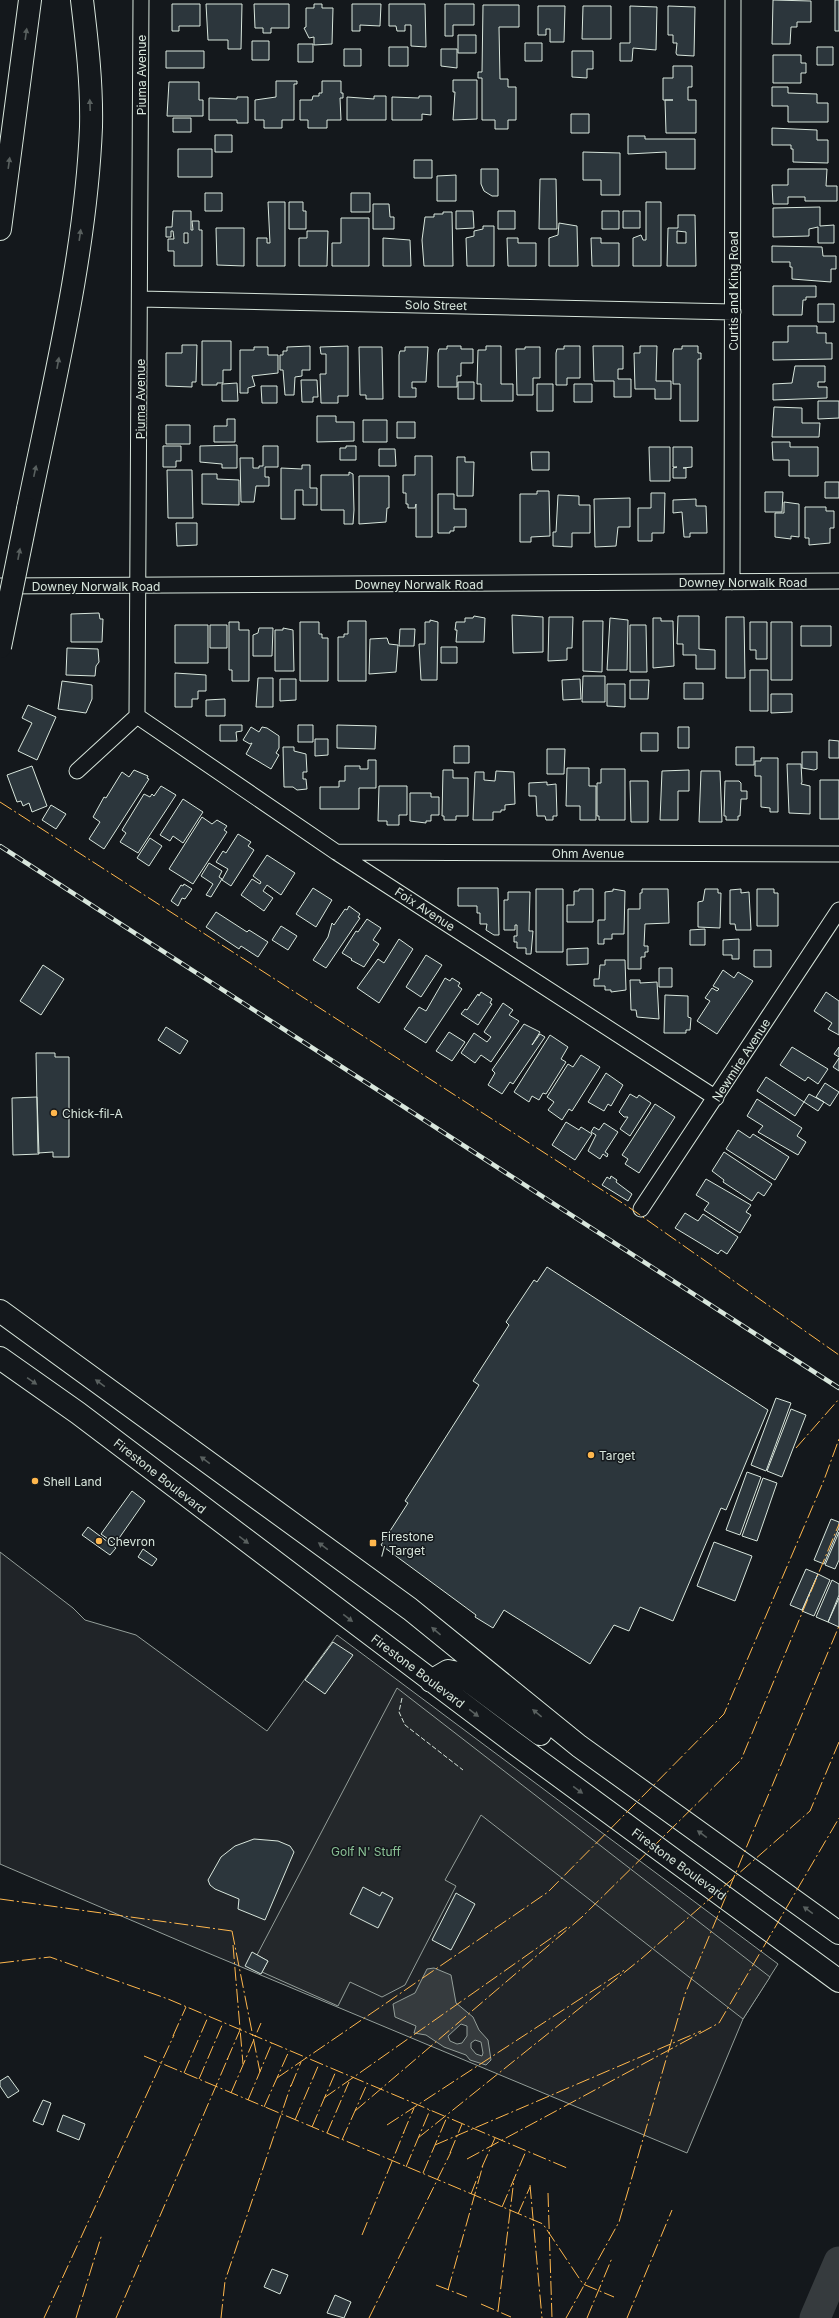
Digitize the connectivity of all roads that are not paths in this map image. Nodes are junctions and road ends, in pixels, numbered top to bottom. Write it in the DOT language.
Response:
graph roads {
  1 [pos="82,0"];
  2 [pos="141,0"];
  3 [pos="733,0"];
  4 [pos="31,3"];
  5 [pos="0,229"];
  6 [pos="140,299"];
  7 [pos="733,312"];
  8 [pos="839,581"];
  9 [pos="732,582"];
  10 [pos="0,586"];
  11 [pos="139,586"];
  12 [pos="0,647"];
  13 [pos="137,716"];
  14 [pos="77,771"];
  15 [pos="336,852"];
  16 [pos="839,854"];
  17 [pos="839,910"];
  18 [pos="716,1098"];
  19 [pos="641,1209"];
  20 [pos="0,1311"];
  21 [pos="0,1358"];
  22 [pos="431,1681"];
  23 [pos="579,1746"];
  24 [pos="839,1933"];
  25 [pos="839,1981"];
  12 -- 1 [label="main road, one-way, bridge"];
  2 -- 6 [label="street, Piuma Avenue"];
  3 -- 7 [label="street, Curtis and King Road"];
  5 -- 4 [label="main road, one-way"];
  6 -- 7 [label="street, Solo Street"];
  6 -- 11 [label="street, Piuma Avenue"];
  7 -- 9 [label="street, Curtis and King Road"];
  8 -- 9 [label="street, Downey Norwalk Road"];
  9 -- 11 [label="street, Downey Norwalk Road"];
  10 -- 11 [label="street, Downey Norwalk Road"];
  11 -- 13 [label="street, Piuma Avenue"];
  13 -- 14 [label="street"];
  13 -- 15 [label="street, Foix Avenue"];
  15 -- 16 [label="street, Ohm Avenue"];
  15 -- 18 [label="street, Foix Avenue"];
  17 -- 18 [label="street, Newmire Avenue"];
  18 -- 19 [label="street, Newmire Avenue"];
  23 -- 20 [label="main road, one-way"];
  21 -- 22 [label="main road, Firestone Boulevard, one-way"];
  22 -- 23 [label="main road"];
  22 -- 25 [label="main road, Firestone Boulevard, one-way"];
  24 -- 23 [label="main road, one-way"];
}
